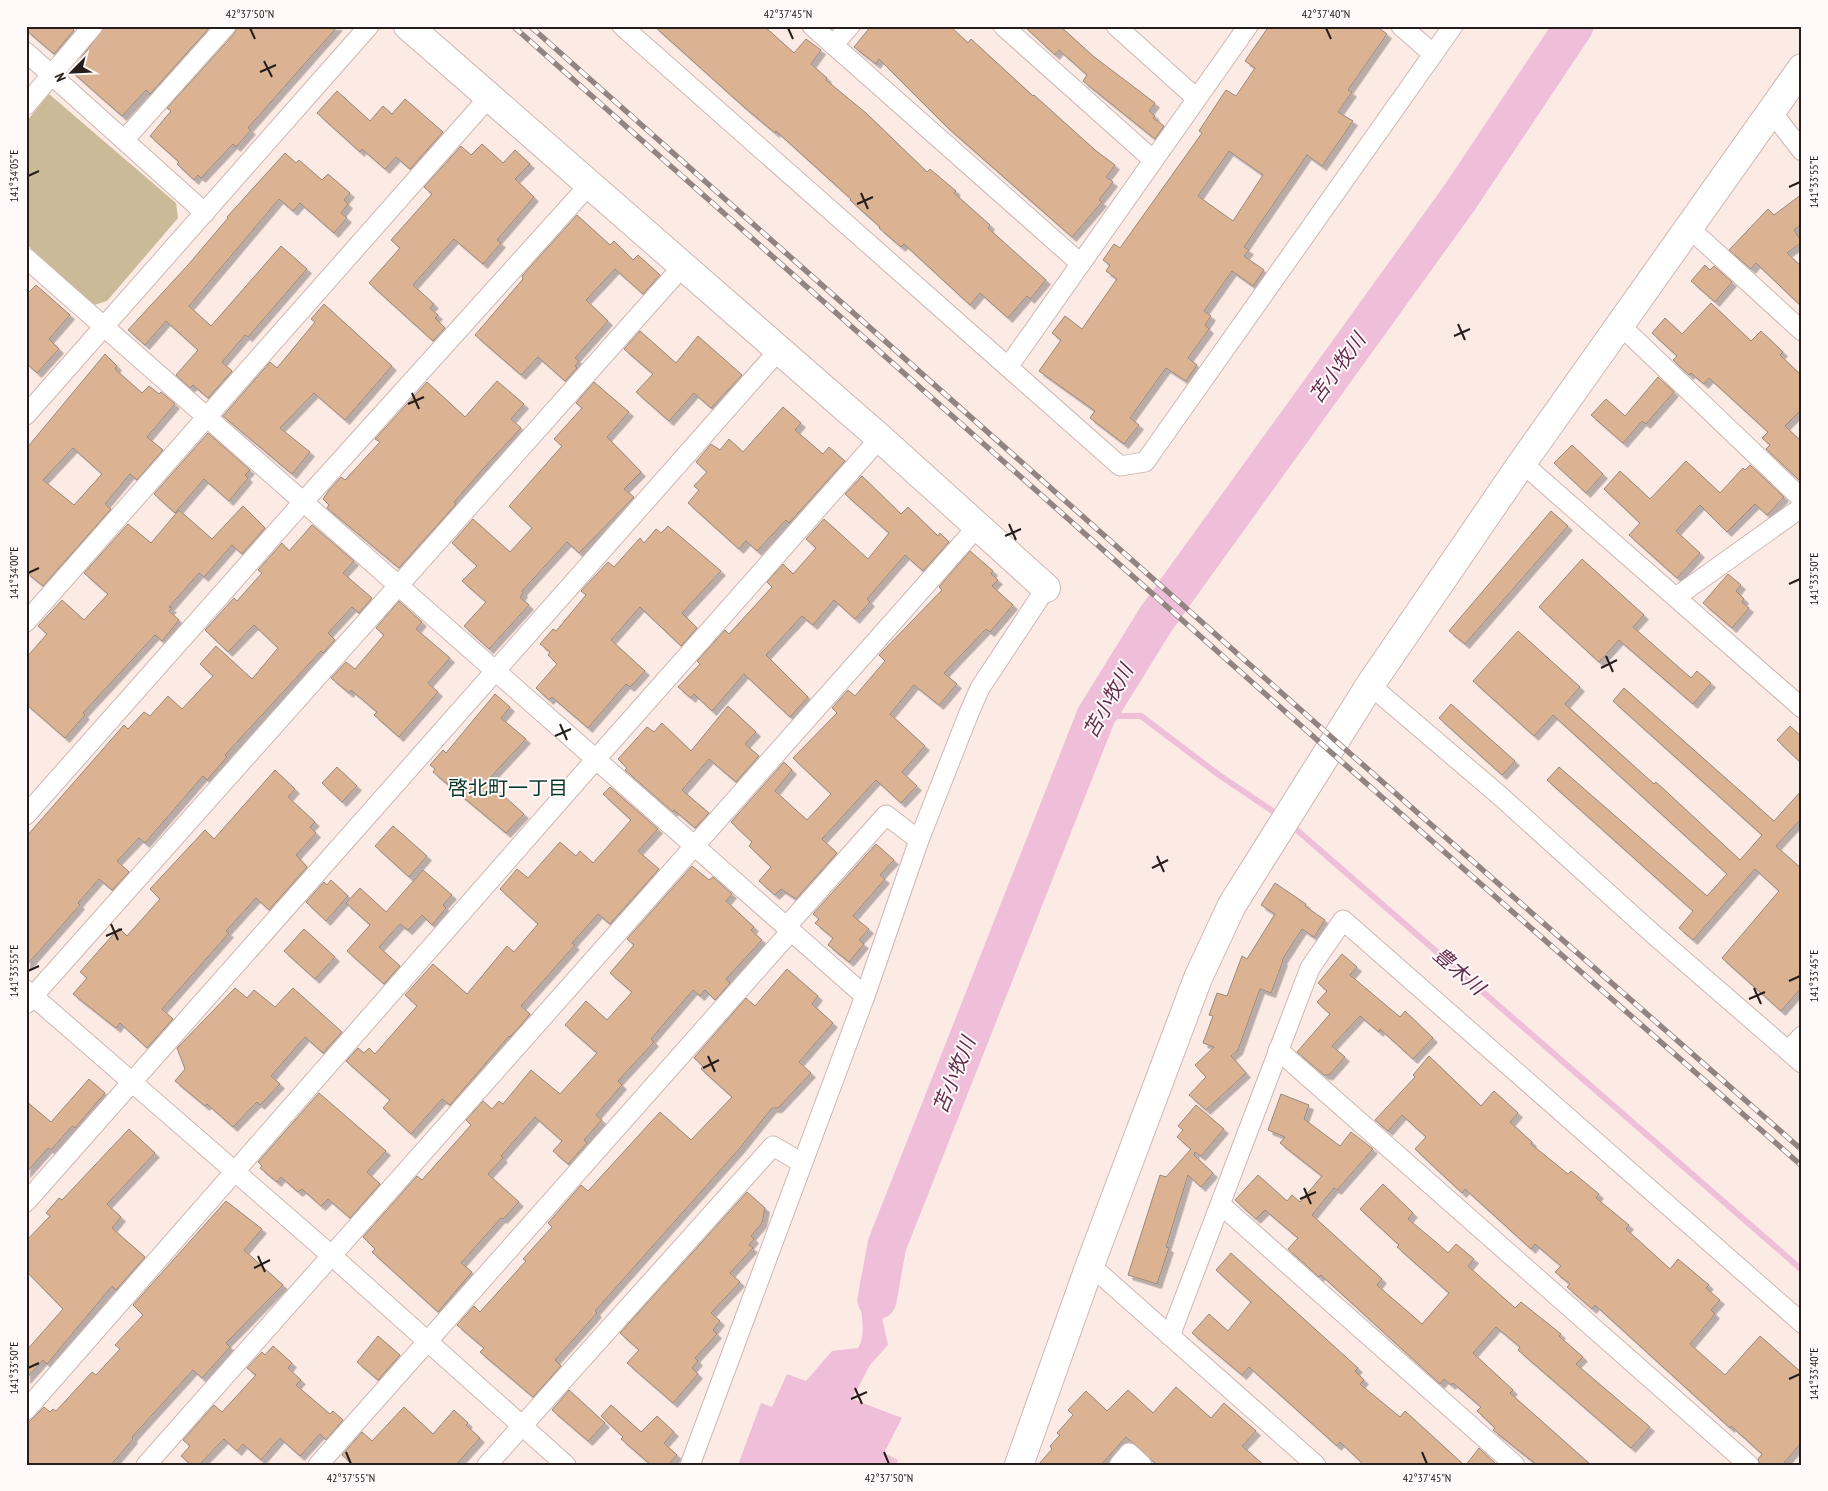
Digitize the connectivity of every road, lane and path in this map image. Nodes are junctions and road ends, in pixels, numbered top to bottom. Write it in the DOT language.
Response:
graph roads {
  1 [pos="93,26"];
  2 [pos="226,26"];
  3 [pos="369,26"];
  4 [pos="408,26"];
  5 [pos="812,26"];
  6 [pos="850,26"];
  7 [pos="1003,26"];
  8 [pos="1116,26"];
  9 [pos="1248,26"];
  10 [pos="1401,26"];
  11 [pos="1453,26"];
  12 [pos="633,30"];
  13 [pos="834,45"];
  14 [pos="26,52"];
  15 [pos="1433,54"];
  16 [pos="1802,68"];
  17 [pos="52,75"];
  18 [pos="489,97"];
  19 [pos="1196,98"];
  20 [pos="26,105"];
  21 [pos="1771,111"];
  22 [pos="125,139"];
  23 [pos="1802,151"];
  24 [pos="1152,159"];
  25 [pos="589,184"];
  26 [pos="205,213"];
  27 [pos="1688,227"];
  28 [pos="26,258"];
  29 [pos="1080,263"];
  30 [pos="682,267"];
  31 [pos="1620,324"];
  32 [pos="103,327"];
  33 [pos="1802,331"];
  34 [pos="779,350"];
  35 [pos="1008,367"];
  36 [pos="29,406"];
  37 [pos="207,418"];
  38 [pos="880,438"];
  39 [pos="1522,463"];
  40 [pos="1802,499"];
  41 [pos="304,501"];
  42 [pos="1802,507"];
  43 [pos="977,527"];
  44 [pos="399,585"];
  45 [pos="1046,588"];
  46 [pos="1676,596"];
  47 [pos="26,622"];
  48 [pos="495,670"];
  49 [pos="1370,685"];
  50 [pos="1802,708"];
  51 [pos="596,759"];
  52 [pos="26,815"];
  53 [pos="919,840"];
  54 [pos="693,845"];
  55 [pos="788,929"];
  56 [pos="865,996"];
  57 [pos="29,997"];
  58 [pos="1802,1036"];
  59 [pos="1278,1050"];
  60 [pos="1795,1057"];
  61 [pos="132,1082"];
  62 [pos="802,1163"];
  63 [pos="234,1172"];
  64 [pos="26,1202"];
  65 [pos="1221,1205"];
  66 [pos="332,1256"];
  67 [pos="1090,1264"];
  68 [pos="1802,1323"];
  69 [pos="1170,1336"];
  70 [pos="426,1342"];
  71 [pos="26,1410"];
  72 [pos="522,1425"];
  73 [pos="1025,1461"];
  74 [pos="146,1465"];
  75 [pos="318,1465"];
  76 [pos="487,1465"];
  77 [pos="566,1465"];
  78 [pos="690,1465"];
  79 [pos="1119,1465"];
  80 [pos="1142,1465"];
  81 [pos="1316,1465"];
  82 [pos="1515,1465"];
  83 [pos="1749,1465"];
  1 -- 17 [label="street"];
  2 -- 22 [label="street"];
  3 -- 26 [label="street"];
  4 -- 18 [label="street"];
  5 -- 13 [label="street"];
  6 -- 13 [label="street"];
  7 -- 24 [label="street"];
  8 -- 19 [label="street"];
  9 -- 19 [label="street"];
  10 -- 15 [label="street"];
  11 -- 15 [label="street"];
  12 -- 35 [label="street"];
  13 -- 29 [label="street"];
  14 -- 17 [label="street"];
  15 -- 35 [label="street"];
  16 -- 21 [label="street"];
  17 -- 20 [label="street"];
  17 -- 22 [label="street"];
  18 -- 25 [label="street"];
  18 -- 37 [label="street"];
  19 -- 24 [label="street"];
  21 -- 23 [label="street"];
  21 -- 27 [label="street"];
  22 -- 26 [label="street"];
  24 -- 29 [label="street"];
  25 -- 30 [label="street"];
  25 -- 41 [label="street"];
  26 -- 32 [label="street"];
  27 -- 31 [label="street"];
  27 -- 33 [label="street"];
  28 -- 32 [label="street"];
  29 -- 35 [label="street"];
  30 -- 34 [label="street"];
  30 -- 44 [label="street"];
  31 -- 39 [label="street"];
  31 -- 40 [label="street"];
  32 -- 36 [label="street"];
  32 -- 37 [label="street"];
  34 -- 38 [label="street"];
  34 -- 48 [label="street"];
  37 -- 41 [label="street"];
  37 -- 47 [label="street"];
  38 -- 43 [label="street"];
  38 -- 51 [label="street"];
  39 -- 46 [label="street"];
  39 -- 49 [label="street"];
  41 -- 44 [label="street"];
  41 -- 52 [label="street"];
  42 -- 46 [label="street"];
  43 -- 45 [label="street"];
  43 -- 54 [label="street"];
  44 -- 48 [label="street"];
  44 -- 57 [label="street"];
  45 -- 53 [label="street"];
  46 -- 50 [label="street"];
  48 -- 51 [label="street"];
  48 -- 61 [label="street"];
  49 -- 60 [label="street"];
  49 -- 67 [label="street"];
  51 -- 54 [label="street"];
  51 -- 63 [label="street"];
  53 -- 55 [label="street"];
  53 -- 56 [label="street"];
  54 -- 55 [label="street"];
  54 -- 66 [label="street"];
  55 -- 56 [label="street"];
  55 -- 70 [label="street"];
  56 -- 62 [label="street"];
  57 -- 61 [label="street"];
  58 -- 60 [label="street"];
  59 -- 65 [label="street"];
  59 -- 68 [label="street"];
  59 -- 83 [label="street"];
  61 -- 63 [label="street"];
  61 -- 64 [label="street"];
  62 -- 72 [label="street"];
  62 -- 78 [label="street"];
  63 -- 66 [label="street"];
  63 -- 71 [label="street"];
  65 -- 69 [label="street"];
  65 -- 82 [label="street"];
  66 -- 70 [label="street"];
  66 -- 74 [label="street"];
  67 -- 69 [label="street"];
  67 -- 73 [label="street"];
  69 -- 81 [label="street"];
  70 -- 72 [label="street"];
  70 -- 75 [label="street"];
  72 -- 76 [label="street"];
  72 -- 77 [label="street"];
  79 -- 80 [label="street"];
}
